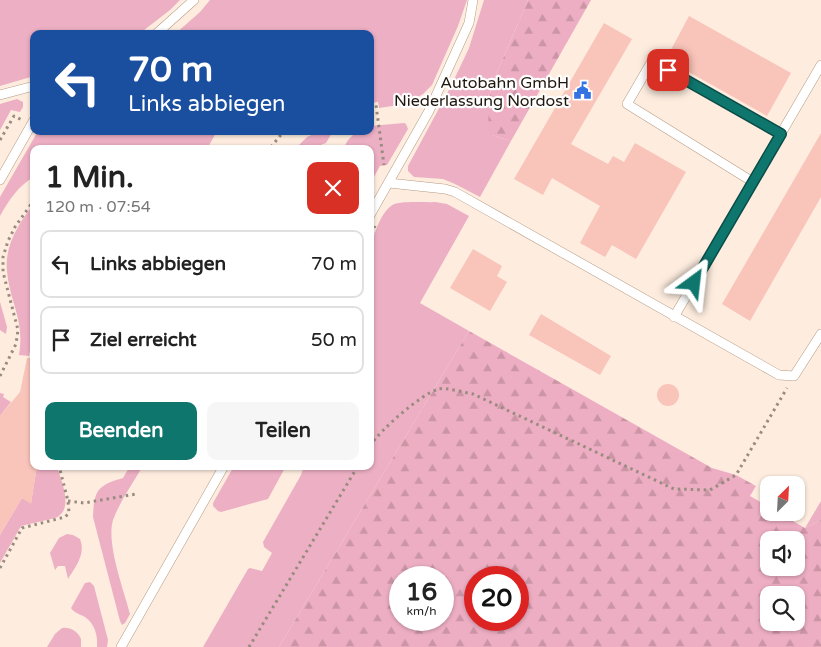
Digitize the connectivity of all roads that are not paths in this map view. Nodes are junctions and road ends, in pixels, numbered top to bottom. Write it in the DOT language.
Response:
graph roads {
  1 [pos="194,0"];
  2 [pos="473,0"];
  3 [pos="160,30"];
  4 [pos="821,66"];
  5 [pos="30,87"];
  6 [pos="0,95"];
  7 [pos="30,126"];
  8 [pos="781,134"];
  9 [pos="0,180"];
  10 [pos="753,182"];
  11 [pos="389,183"];
  12 [pos="374,208"];
  13 [pos="674,317"];
  14 [pos="821,334"];
  15 [pos="222,470"];
  16 [pos="121,647"];
  1 -- 3 [label="lane"];
  2 -- 11 [label="lane"];
  4 -- 8 [label="lane"];
  5 -- 6 [label="lane"];
  7 -- 9 [label="lane"];
  8 -- 10 [label="lane"];
  8 -- 10 [label="lane"];
  10 -- 13 [label="lane"];
  11 -- 12 [label="lane"];
  11 -- 13 [label="lane"];
  13 -- 14 [label="lane"];
  15 -- 16 [label="lane"];
}
